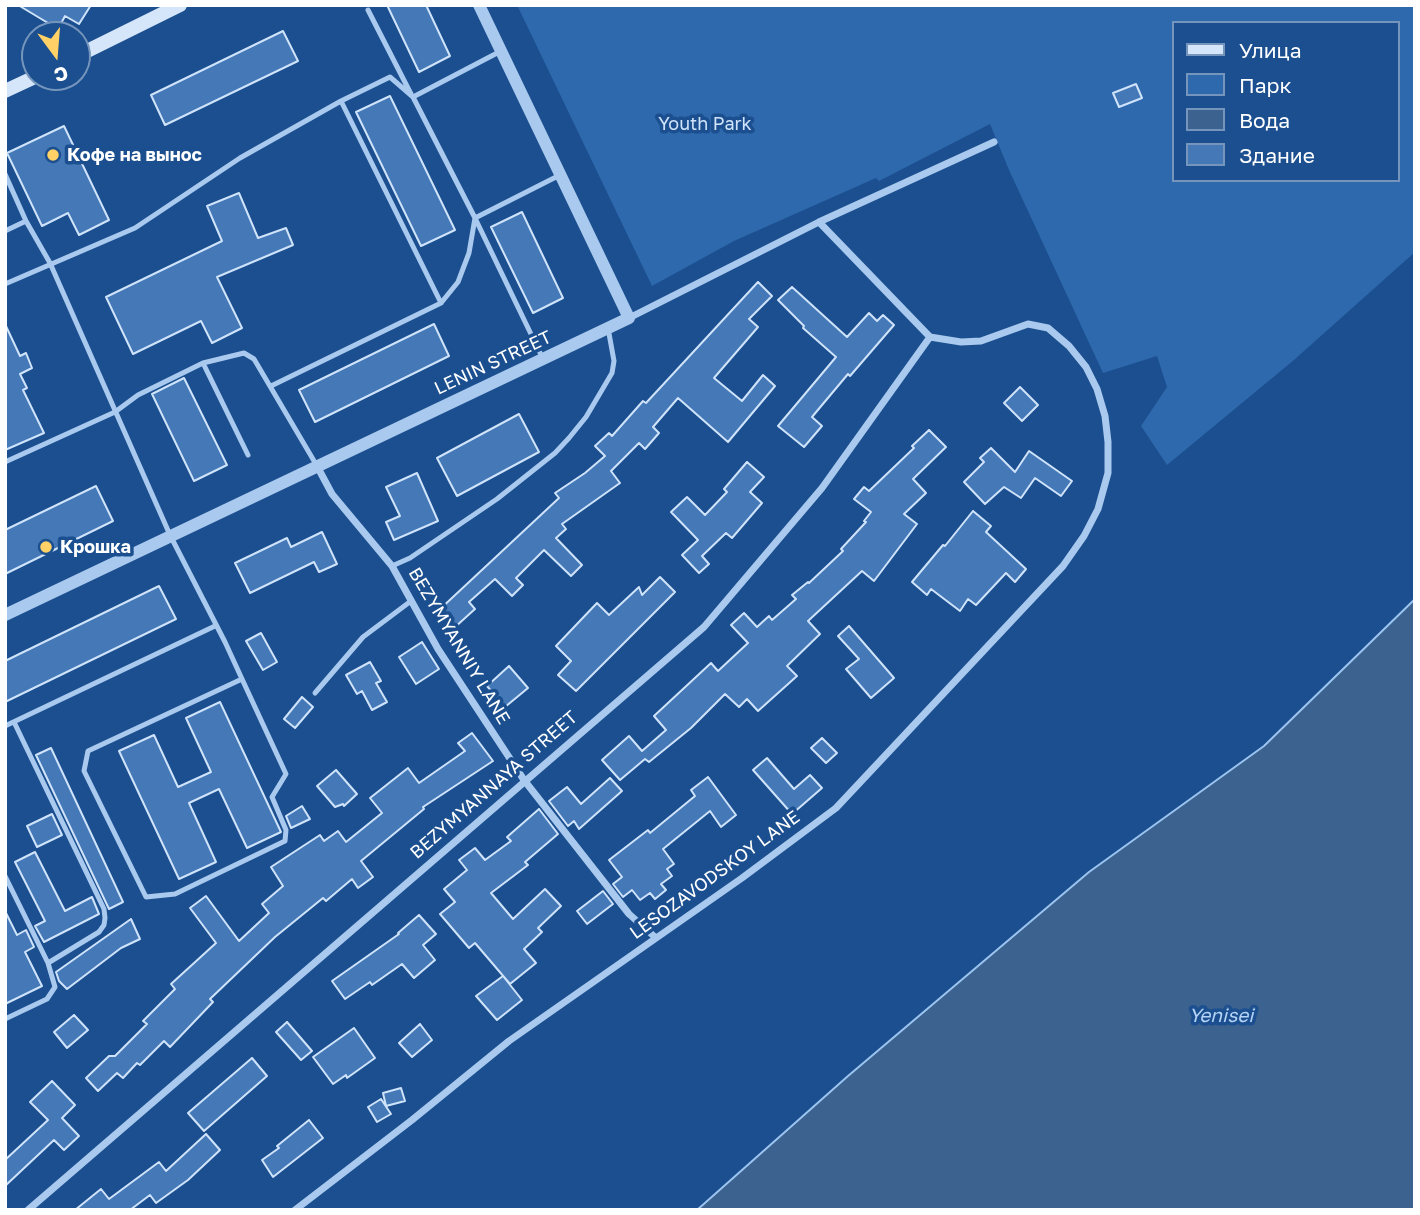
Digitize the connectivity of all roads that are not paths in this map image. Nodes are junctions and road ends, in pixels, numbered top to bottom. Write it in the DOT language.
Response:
graph roads {
  1 [pos="180,5"];
  2 [pos="479,5"];
  3 [pos="368,9"];
  4 [pos="91,49"];
  5 [pos="501,51"];
  6 [pos="21,84"];
  7 [pos="5,91"];
  8 [pos="413,96"];
  9 [pos="341,102"];
  10 [pos="994,142"];
  11 [pos="5,174"];
  12 [pos="560,175"];
  13 [pos="475,218"];
  14 [pos="26,222"];
  15 [pos="819,222"];
  16 [pos="5,231"];
  17 [pos="50,263"];
  18 [pos="5,284"];
  19 [pos="441,303"];
  20 [pos="629,318"];
  21 [pos="608,327"];
  22 [pos="930,337"];
  23 [pos="543,359"];
  24 [pos="203,363"];
  25 [pos="271,386"];
  26 [pos="115,412"];
  27 [pos="248,455"];
  28 [pos="5,462"];
  29 [pos="317,466"];
  30 [pos="170,535"];
  31 [pos="392,566"];
  32 [pos="411,601"];
  33 [pos="5,615"];
  34 [pos="215,626"];
  35 [pos="242,679"];
  36 [pos="315,693"];
  37 [pos="14,722"];
  38 [pos="5,726"];
  39 [pos="524,780"];
  40 [pos="5,876"];
  41 [pos="656,938"];
  42 [pos="48,963"];
  43 [pos="5,1019"];
  44 [pos="28,1210"];
  45 [pos="295,1210"];
  1 -- 4 [label="main road"];
  2 -- 5 [label="street"];
  3 -- 8 [label="lane"];
  5 -- 8 [label="lane"];
  5 -- 12 [label="street"];
  6 -- 7 [label="main road"];
  8 -- 9 [label="lane"];
  8 -- 13 [label="lane"];
  9 -- 17 [label="lane"];
  9 -- 19 [label="lane"];
  10 -- 15 [label="street, LENIN STREET"];
  11 -- 14 [label="lane"];
  12 -- 13 [label="lane"];
  12 -- 20 [label="street"];
  13 -- 19 [label="lane"];
  13 -- 23 [label="lane"];
  14 -- 16 [label="lane"];
  14 -- 17 [label="lane"];
  15 -- 20 [label="street, LENIN STREET"];
  15 -- 22 [label="street"];
  17 -- 18 [label="lane"];
  17 -- 26 [label="lane"];
  19 -- 25 [label="lane"];
  20 -- 21 [label="street, LENIN STREET"];
  21 -- 23 [label="street, LENIN STREET"];
  21 -- 31 [label="lane"];
  22 -- 39 [label="street, BEZYMYANNAYA STREET"];
  22 -- 41 [label="street, LESOZAVODSKOY LANE"];
  23 -- 29 [label="street, LENIN STREET"];
  24 -- 25 [label="lane"];
  24 -- 26 [label="lane"];
  24 -- 27 [label="lane"];
  25 -- 29 [label="lane"];
  26 -- 28 [label="lane"];
  26 -- 30 [label="lane"];
  29 -- 30 [label="street, LENIN STREET"];
  29 -- 31 [label="street, BEZYMYANNIY LANE"];
  30 -- 33 [label="street, LENIN STREET"];
  30 -- 34 [label="lane"];
  31 -- 32 [label="street, BEZYMYANNIY LANE"];
  32 -- 36 [label="lane"];
  32 -- 39 [label="street, BEZYMYANNIY LANE"];
  34 -- 35 [label="lane"];
  34 -- 37 [label="lane"];
  35 -- 35 [label="lane"];
  37 -- 38 [label="lane"];
  37 -- 42 [label="lane"];
  39 -- 41 [label="street, BEZYMYANNIY LANE"];
  39 -- 44 [label="street, BEZYMYANNAYA STREET"];
  40 -- 42 [label="lane"];
  41 -- 45 [label="street, LESOZAVODSKOY LANE"];
  42 -- 43 [label="lane"];
}
